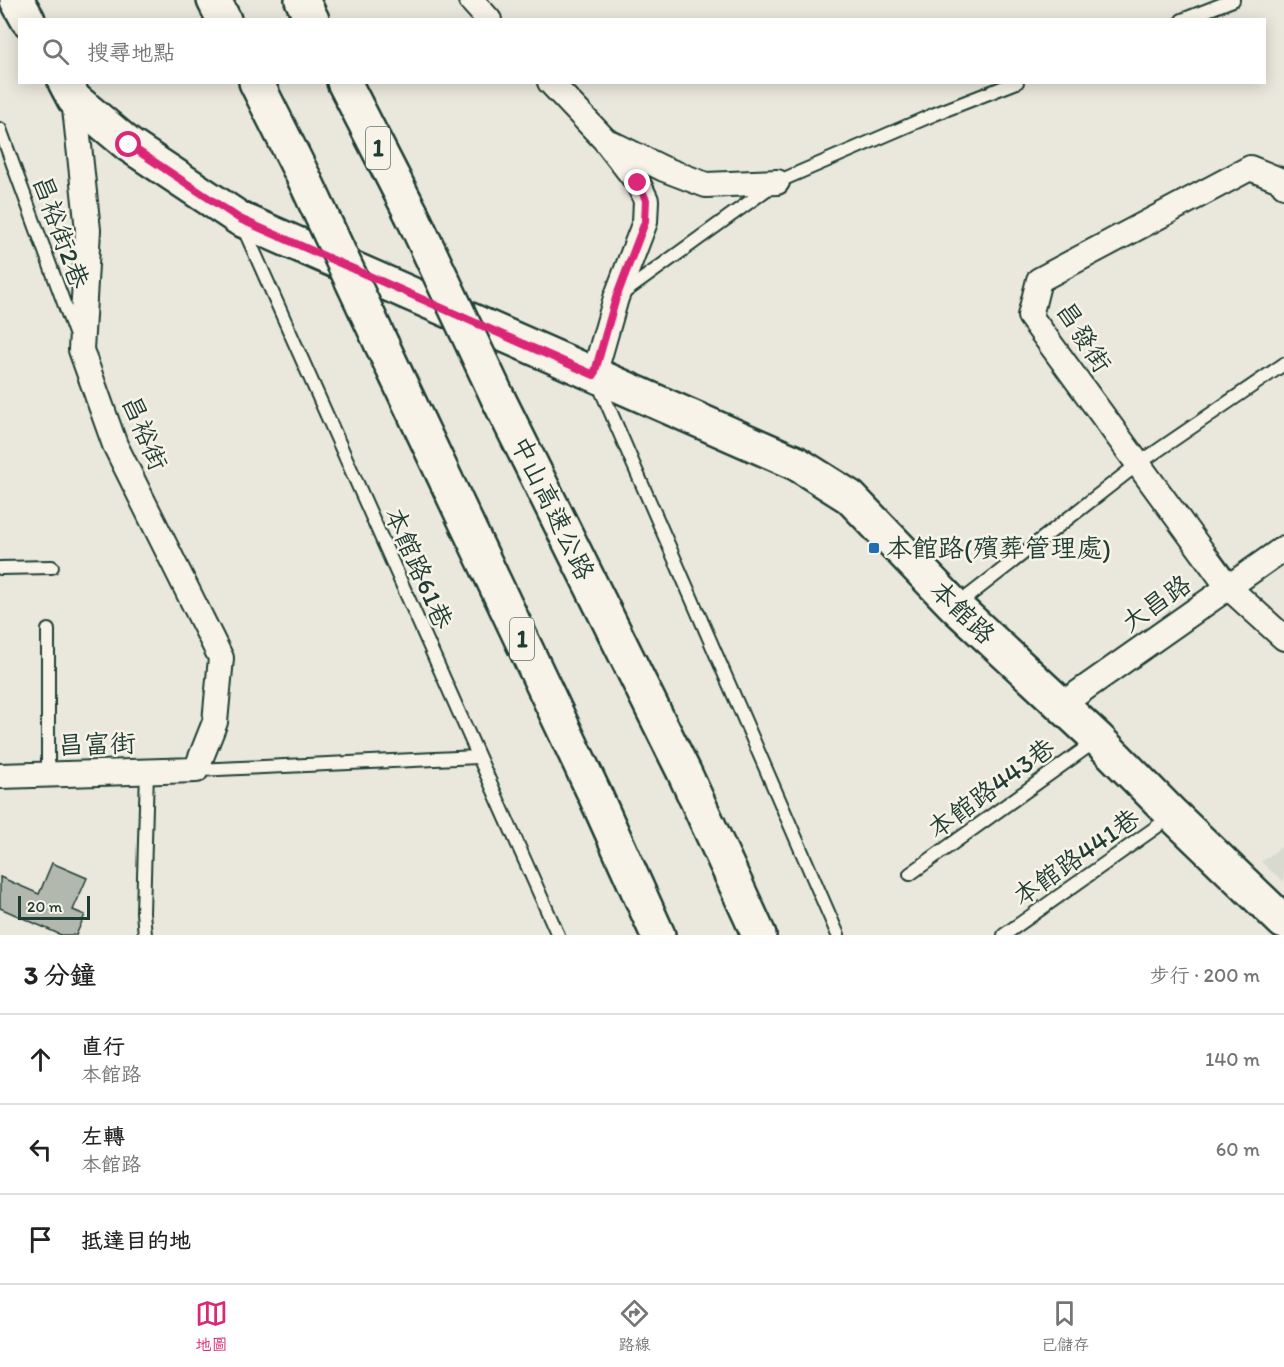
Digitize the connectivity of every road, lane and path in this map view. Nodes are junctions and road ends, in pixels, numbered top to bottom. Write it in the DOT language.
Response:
graph roads {
  1 [pos="17,0"];
  2 [pos="214,0"];
  3 [pos="302,0"];
  4 [pos="471,0"];
  5 [pos="1233,0"];
  6 [pos="27,18"];
  7 [pos="223,18"];
  8 [pos="311,18"];
  9 [pos="487,18"];
  10 [pos="1187,18"];
  11 [pos="257,84"];
  12 [pos="345,84"];
  13 [pos="552,84"];
  14 [pos="1012,84"];
  15 [pos="70,91"];
  16 [pos="0,129"];
  17 [pos="604,139"];
  18 [pos="777,182"];
  19 [pos="1284,185"];
  20 [pos="240,219"];
  21 [pos="616,298"];
  22 [pos="81,350"];
  23 [pos="1284,364"];
  24 [pos="594,375"];
  25 [pos="1138,464"];
  26 [pos="1284,548"];
  27 [pos="52,567"];
  28 [pos="0,568"];
  29 [pos="1228,587"];
  30 [pos="956,606"];
  31 [pos="48,630"];
  32 [pos="1284,638"];
  33 [pos="1061,705"];
  34 [pos="1098,739"];
  35 [pos="478,757"];
  36 [pos="196,770"];
  37 [pos="147,771"];
  38 [pos="48,774"];
  39 [pos="0,776"];
  40 [pos="1173,815"];
  41 [pos="910,874"];
  42 [pos="1284,922"];
  43 [pos="145,935"];
  44 [pos="558,935"];
  45 [pos="658,935"];
  46 [pos="759,935"];
  47 [pos="838,935"];
  48 [pos="1004,935"];
  1 -- 6 [label="main road"];
  2 -- 7 [label="main road"];
  3 -- 8 [label="main road"];
  4 -- 9 [label="street"];
  5 -- 10 [label="lane"];
  11 -- 45 [label="main road, 1, bridge"];
  12 -- 46 [label="main road, 中山高速公路 / 1, bridge"];
  13 -- 17 [label="street"];
  14 -- 18 [label="lane"];
  15 -- 20 [label="main road, 本館路"];
  15 -- 22 [label="street, 昌裕街"];
  16 -- 22 [label="lane, 昌裕街2巷"];
  17 -- 18 [label="street"];
  17 -- 21 [label="street"];
  18 -- 21 [label="lane"];
  19 -- 25 [label="street, 昌發街"];
  20 -- 24 [label="main road, 本館路"];
  20 -- 35 [label="lane, 本館路61巷"];
  21 -- 24 [label="street"];
  22 -- 36 [label="street, 昌裕街"];
  23 -- 25 [label="lane"];
  24 -- 30 [label="main road, 本館路"];
  24 -- 47 [label="lane"];
  25 -- 29 [label="street, 昌發街"];
  25 -- 30 [label="lane"];
  26 -- 29 [label="street, 大昌路"];
  27 -- 28 [label="lane"];
  29 -- 32 [label="street, 昌發街"];
  29 -- 33 [label="street, 大昌路"];
  30 -- 33 [label="main road, 本館路"];
  31 -- 38 [label="lane"];
  33 -- 34 [label="main road, 本館路"];
  34 -- 40 [label="main road, 本館路"];
  34 -- 41 [label="lane, 本館路443巷"];
  35 -- 36 [label="lane"];
  35 -- 44 [label="lane, 本館路61巷"];
  36 -- 37 [label="street, 昌富街"];
  37 -- 38 [label="street, 昌富街"];
  37 -- 43 [label="lane"];
  38 -- 39 [label="street, 昌富街"];
  40 -- 42 [label="main road, 本館路"];
  40 -- 48 [label="lane, 本館路441巷"];
}
